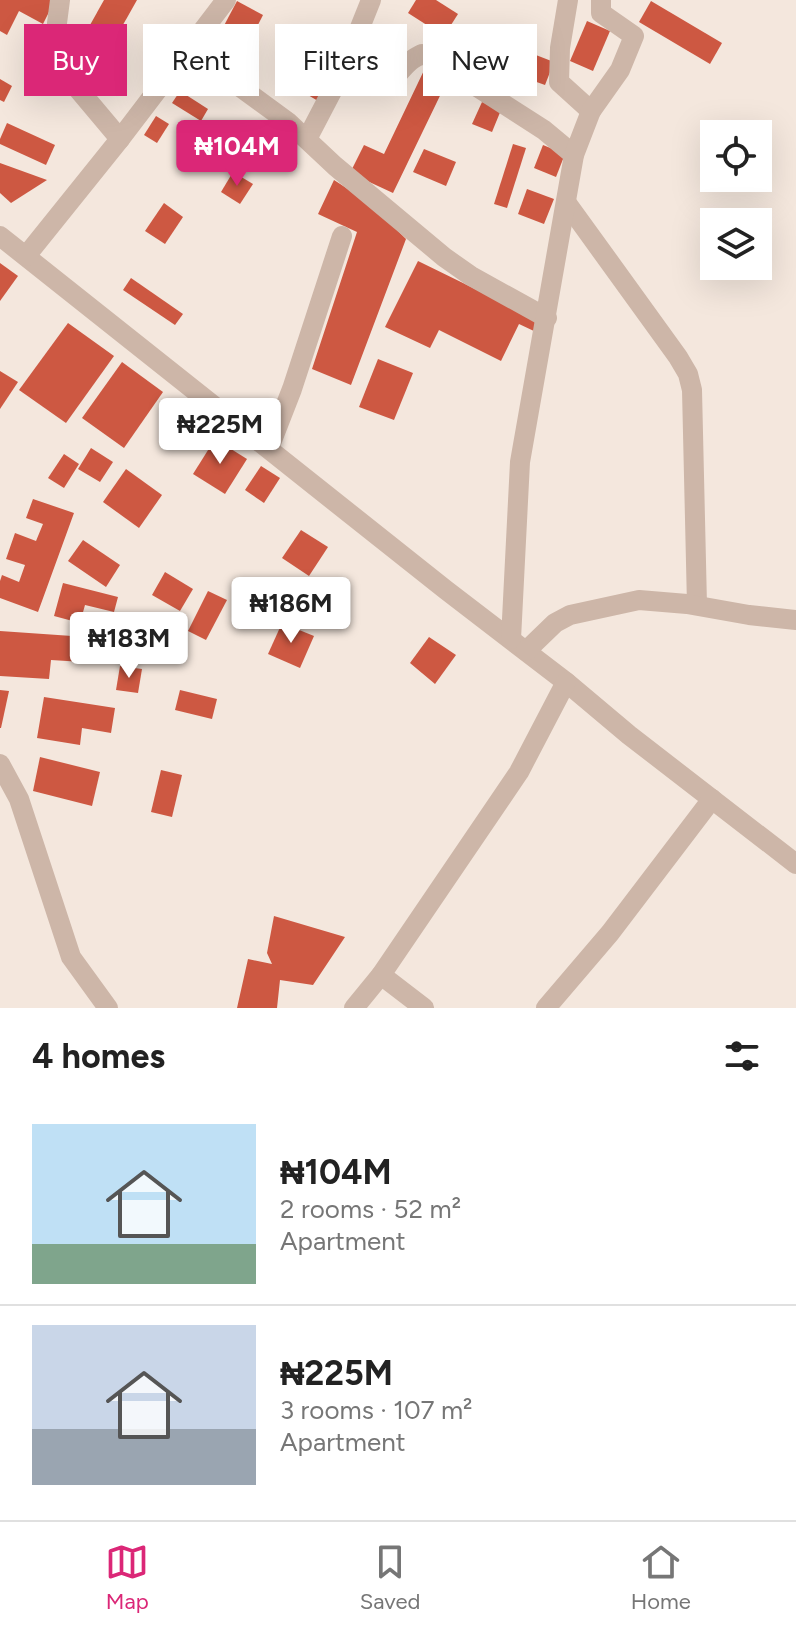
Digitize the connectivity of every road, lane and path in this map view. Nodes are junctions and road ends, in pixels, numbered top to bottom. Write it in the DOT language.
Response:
graph roads {
  1 [pos="60,0"];
  2 [pos="226,0"];
  3 [pos="371,0"];
  4 [pos="568,0"];
  5 [pos="601,0"];
  6 [pos="207,24"];
  7 [pos="361,24"];
  8 [pos="407,61"];
  9 [pos="152,96"];
  10 [pos="252,96"];
  11 [pos="329,96"];
  12 [pos="591,111"];
  13 [pos="120,139"];
  14 [pos="307,139"];
  15 [pos="574,155"];
  16 [pos="566,202"];
  17 [pos="0,236"];
  18 [pos="342,236"];
  19 [pos="26,256"];
  20 [pos="547,318"];
  21 [pos="269,448"];
  22 [pos="697,605"];
  23 [pos="796,620"];
  24 [pos="519,645"];
  25 [pos="566,682"];
  26 [pos="0,764"];
  27 [pos="712,799"];
  28 [pos="796,864"];
  29 [pos="381,975"];
  30 [pos="108,1008"];
  31 [pos="354,1008"];
  32 [pos="424,1008"];
  33 [pos="546,1008"];
  1 -- 13 [label="street"];
  2 -- 6 [label="street"];
  3 -- 7 [label="street"];
  4 -- 12 [label="street"];
  5 -- 12 [label="street"];
  8 -- 15 [label="street"];
  9 -- 13 [label="street"];
  10 -- 14 [label="street"];
  11 -- 14 [label="street"];
  12 -- 15 [label="street"];
  13 -- 19 [label="street"];
  14 -- 20 [label="street"];
  15 -- 16 [label="street"];
  16 -- 20 [label="street"];
  16 -- 22 [label="street"];
  17 -- 19 [label="street"];
  18 -- 21 [label="street"];
  19 -- 21 [label="street"];
  20 -- 24 [label="street"];
  21 -- 24 [label="street"];
  22 -- 23 [label="street"];
  22 -- 24 [label="street"];
  24 -- 25 [label="street"];
  25 -- 27 [label="street"];
  25 -- 29 [label="street"];
  26 -- 30 [label="street"];
  27 -- 28 [label="street"];
  27 -- 33 [label="street"];
  29 -- 31 [label="street"];
  29 -- 32 [label="street"];
}
